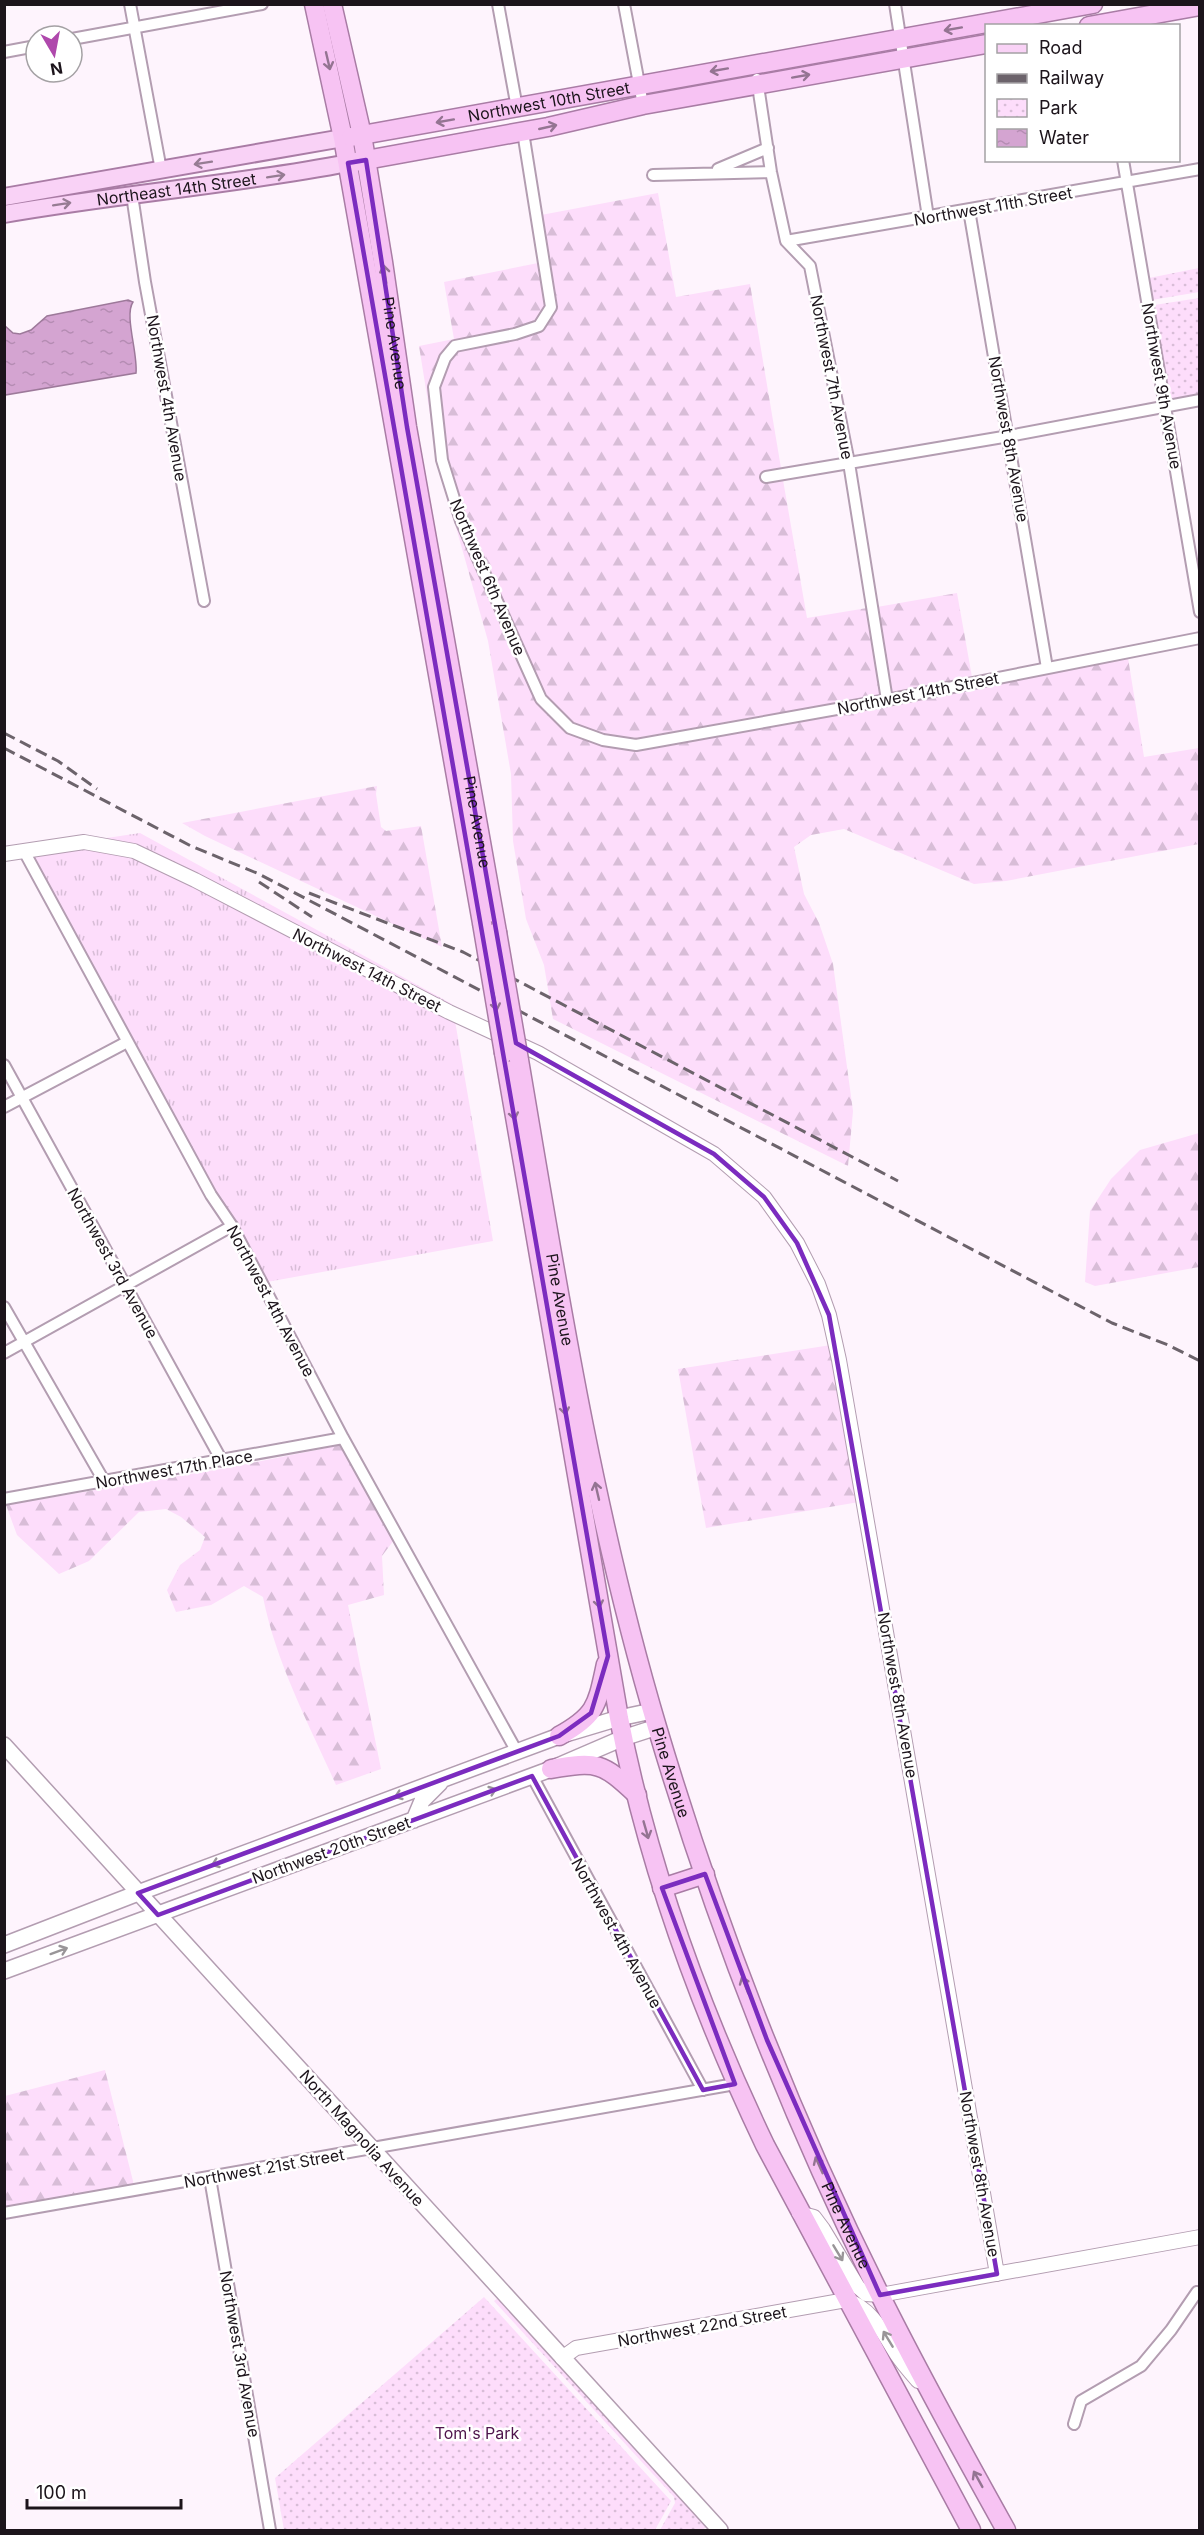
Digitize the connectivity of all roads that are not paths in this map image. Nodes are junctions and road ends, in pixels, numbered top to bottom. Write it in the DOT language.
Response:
graph roads {
  1 [pos="130,4"];
  2 [pos="262,4"];
  3 [pos="314,4"];
  4 [pos="332,4"];
  5 [pos="498,4"];
  6 [pos="624,4"];
  7 [pos="895,4"];
  8 [pos="1094,4"];
  9 [pos="248,6"];
  10 [pos="1200,6"];
  11 [pos="1096,24"];
  12 [pos="1101,24"];
  13 [pos="134,28"];
  14 [pos="84,37"];
  15 [pos="900,38"];
  16 [pos="985,44"];
  17 [pos="24,48"];
  18 [pos="4,51"];
  19 [pos="903,58"];
  20 [pos="754,64"];
  21 [pos="640,84"];
  22 [pos="758,84"];
  23 [pos="643,105"];
  24 [pos="517,108"];
  25 [pos="523,132"];
  26 [pos="362,135"];
  27 [pos="344,138"];
  28 [pos="768,148"];
  29 [pos="366,160"];
  30 [pos="1123,162"];
  31 [pos="348,163"];
  32 [pos="1200,169"];
  33 [pos="161,170"];
  34 [pos="712,172"];
  35 [pos="771,172"];
  36 [pos="653,175"];
  37 [pos="1127,182"];
  38 [pos="132,195"];
  39 [pos="4,197"];
  40 [pos="969,210"];
  41 [pos="4,214"];
  42 [pos="928,217"];
  43 [pos="786,242"];
  44 [pos="1200,400"];
  45 [pos="1166,407"];
  46 [pos="1009,436"];
  47 [pos="849,463"];
  48 [pos="766,477"];
  49 [pos="204,601"];
  50 [pos="1200,612"];
  51 [pos="1200,638"];
  52 [pos="1047,668"];
  53 [pos="887,700"];
  54 [pos="636,745"];
  55 [pos="24,850"];
  56 [pos="4,854"];
  57 [pos="489,928"];
  58 [pos="128,1042"];
  59 [pos="511,1057"];
  60 [pos="4,1065"];
  61 [pos="22,1097"];
  62 [pos="4,1107"];
  63 [pos="714,1154"];
  64 [pos="232,1226"];
  65 [pos="125,1285"];
  66 [pos="4,1307"];
  67 [pos="25,1343"];
  68 [pos="4,1353"];
  69 [pos="343,1438"];
  70 [pos="222,1461"];
  71 [pos="104,1481"];
  72 [pos="4,1499"];
  73 [pos="603,1520"];
  74 [pos="584,1523"];
  75 [pos="608,1656"];
  76 [pos="619,1718"];
  77 [pos="654,1719"];
  78 [pos="558,1736"];
  79 [pos="623,1738"];
  80 [pos="4,1745"];
  81 [pos="517,1752"];
  82 [pos="551,1769"];
  83 [pos="532,1776"];
  84 [pos="444,1778"];
  85 [pos="637,1796"];
  86 [pos="414,1820"];
  87 [pos="705,1874"];
  88 [pos="662,1888"];
  89 [pos="138,1893"];
  90 [pos="158,1915"];
  91 [pos="4,1945"];
  92 [pos="4,1971"];
  93 [pos="735,2084"];
  94 [pos="703,2090"];
  95 [pos="372,2148"];
  96 [pos="210,2178"];
  97 [pos="4,2213"];
  98 [pos="800,2213"];
  99 [pos="1200,2237"];
  100 [pos="997,2274"];
  101 [pos="1197,2292"];
  102 [pos="880,2295"];
  103 [pos="846,2300"];
  104 [pos="562,2358"];
  105 [pos="936,2402"];
  106 [pos="1074,2424"];
  107 [pos="270,2530"];
  108 [pos="720,2530"];
  109 [pos="971,2530"];
  110 [pos="1006,2530"];
  1 -- 13 [label="street"];
  2 -- 9 [label="street"];
  3 -- 27 [label="highway, Pine Avenue, one-way"];
  4 -- 26 [label="highway, Pine Avenue"];
  5 -- 24 [label="street"];
  6 -- 21 [label="street"];
  7 -- 15 [label="street"];
  8 -- 11 [label="street"];
  8 -- 15 [label="highway, Northwest 10th Street, one-way"];
  9 -- 13 [label="street"];
  10 -- 12 [label="highway"];
  13 -- 14 [label="street"];
  13 -- 33 [label="street"];
  15 -- 19 [label="street"];
  15 -- 20 [label="highway, Northwest 10th Street"];
  16 -- 19 [label="highway, Northwest 10th Street"];
  17 -- 18 [label="street"];
  22 -- 19 [label="highway, Northwest 10th Street, one-way"];
  19 -- 42 [label="street"];
  20 -- 21 [label="highway, Northwest 10th Street, one-way"];
  20 -- 22 [label="street"];
  21 -- 23 [label="street"];
  21 -- 24 [label="highway, Northwest 10th Street"];
  22 -- 23 [label="highway, Northwest 10th Street"];
  22 -- 28 [label="street"];
  25 -- 23 [label="highway, Northwest 10th Street, one-way"];
  24 -- 26 [label="highway, Northwest 10th Street, one-way"];
  25 -- 29 [label="highway, Northwest 10th Street"];
  25 -- 54 [label="street, Northwest 6th Avenue"];
  26 -- 27 [label="highway, Northwest 10th Street"];
  26 -- 29 [label="highway, Pine Avenue"];
  27 -- 31 [label="highway, Pine Avenue"];
  27 -- 33 [label="main road, Northwest 10th Street, one-way"];
  28 -- 34 [label="street"];
  28 -- 35 [label="street"];
  29 -- 31 [label="highway, Northwest 10th Street"];
  57 -- 29 [label="highway, Pine Avenue, one-way"];
  30 -- 37 [label="street, Northwest 9th Avenue"];
  38 -- 31 [label="main road, Northeast 14th Street, one-way"];
  31 -- 57 [label="highway, Pine Avenue"];
  32 -- 37 [label="street, Northwest 11th Street"];
  33 -- 39 [label="main road, Northwest 10th Street"];
  34 -- 35 [label="street"];
  34 -- 36 [label="street"];
  35 -- 43 [label="street"];
  37 -- 40 [label="street, Northwest 11th Street"];
  37 -- 45 [label="street, Northwest 9th Avenue"];
  41 -- 38 [label="main road, Northeast 14th Street, one-way"];
  38 -- 49 [label="street, Northwest 4th Avenue"];
  40 -- 42 [label="street, Northwest 11th Street"];
  40 -- 46 [label="street, Northwest 8th Avenue"];
  42 -- 43 [label="street, Northwest 11th Street"];
  43 -- 47 [label="street, Northwest 7th Avenue"];
  44 -- 45 [label="street"];
  45 -- 46 [label="street"];
  45 -- 50 [label="street, Northwest 9th Avenue"];
  46 -- 47 [label="street"];
  46 -- 52 [label="street, Northwest 8th Avenue"];
  47 -- 48 [label="street"];
  47 -- 53 [label="street, Northwest 7th Avenue"];
  51 -- 52 [label="street, Northwest 14th Street"];
  52 -- 53 [label="street, Northwest 14th Street"];
  53 -- 54 [label="street, Northwest 14th Street"];
  55 -- 56 [label="street, Northwest 14th Street"];
  55 -- 58 [label="street, Northwest 4th Avenue"];
  55 -- 63 [label="street, Northwest 14th Street"];
  57 -- 59 [label="highway, Pine Avenue, bridge"];
  58 -- 61 [label="street"];
  58 -- 64 [label="street, Northwest 4th Avenue"];
  73 -- 59 [label="highway, Pine Avenue, one-way"];
  59 -- 74 [label="highway, Pine Avenue, one-way"];
  60 -- 61 [label="street, Northwest 3rd Avenue"];
  61 -- 62 [label="street"];
  61 -- 65 [label="street, Northwest 3rd Avenue"];
  63 -- 100 [label="street, Northwest 8th Avenue"];
  64 -- 65 [label="street"];
  64 -- 69 [label="street, Northwest 4th Avenue"];
  65 -- 67 [label="street"];
  65 -- 70 [label="street, Northwest 3rd Avenue"];
  66 -- 67 [label="street"];
  67 -- 68 [label="street"];
  67 -- 71 [label="street"];
  69 -- 70 [label="street, Northwest 17th Place"];
  69 -- 81 [label="street, Northwest 4th Avenue"];
  70 -- 71 [label="street, Northwest 17th Place"];
  71 -- 72 [label="street, Northwest 17th Place"];
  73 -- 74 [label="highway"];
  73 -- 77 [label="highway, Pine Avenue"];
  74 -- 75 [label="highway, Pine Avenue, one-way"];
  75 -- 76 [label="highway, Pine Avenue"];
  75 -- 78 [label="highway"];
  76 -- 77 [label="main road, Northwest 20th Street"];
  76 -- 78 [label="main road, Northwest 20th Street"];
  76 -- 79 [label="highway, Pine Avenue"];
  77 -- 79 [label="main road, Northwest 20th Street"];
  77 -- 87 [label="highway, Pine Avenue"];
  78 -- 81 [label="main road, Northwest 20th Street"];
  79 -- 82 [label="main road, Northwest 20th Street"];
  79 -- 85 [label="highway, Pine Avenue"];
  80 -- 89 [label="main road, North Magnolia Avenue"];
  81 -- 84 [label="main road, Northwest 20th Street"];
  82 -- 83 [label="main road, Northwest 20th Street"];
  82 -- 85 [label="highway"];
  86 -- 83 [label="main road, Northwest 20th Street, one-way"];
  83 -- 94 [label="street, Northwest 4th Avenue"];
  84 -- 86 [label="main road"];
  84 -- 89 [label="main road, Northwest 20th Street, one-way"];
  85 -- 88 [label="highway, Pine Avenue, one-way"];
  86 -- 90 [label="main road, Northwest 20th Street"];
  87 -- 88 [label="highway"];
  102 -- 87 [label="highway, Pine Avenue, one-way"];
  88 -- 93 [label="highway, Pine Avenue"];
  89 -- 90 [label="main road, North Magnolia Avenue"];
  89 -- 91 [label="main road, Northwest 20th Street"];
  92 -- 90 [label="main road, Northwest 20th Street, one-way"];
  90 -- 95 [label="main road, North Magnolia Avenue"];
  93 -- 94 [label="street, Northwest 21st Street"];
  93 -- 98 [label="highway, Pine Avenue"];
  94 -- 95 [label="street, Northwest 21st Street"];
  95 -- 96 [label="street, Northwest 21st Street"];
  95 -- 104 [label="main road, North Magnolia Avenue"];
  96 -- 97 [label="street, Northwest 21st Street"];
  96 -- 107 [label="street, Northwest 3rd Avenue"];
  98 -- 102 [label="street, one-way"];
  98 -- 103 [label="highway, Pine Avenue"];
  99 -- 100 [label="street"];
  100 -- 102 [label="street"];
  101 -- 106 [label="street"];
  102 -- 105 [label="highway, Pine Avenue"];
  103 -- 104 [label="street, Northwest 22nd Street"];
  105 -- 103 [label="street, one-way"];
  103 -- 109 [label="highway, Pine Avenue"];
  104 -- 108 [label="main road, North Magnolia Avenue"];
  110 -- 105 [label="highway, Pine Avenue, one-way"];
}
